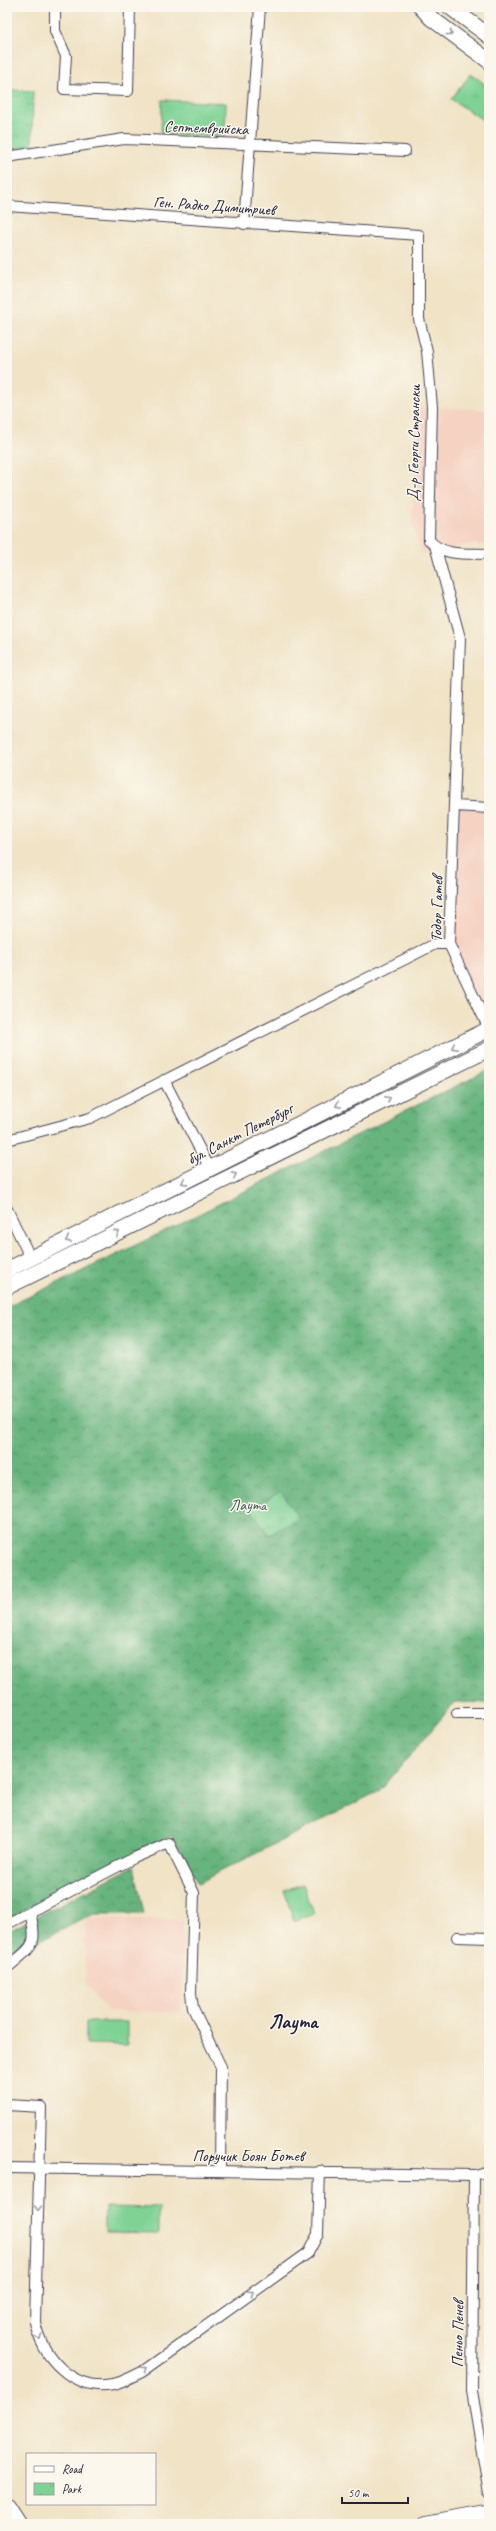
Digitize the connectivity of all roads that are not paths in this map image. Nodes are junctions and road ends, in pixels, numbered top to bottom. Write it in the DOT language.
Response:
graph roads {
  1 [pos="55,7"];
  2 [pos="130,7"];
  3 [pos="260,7"];
  4 [pos="421,7"];
  5 [pos="450,7"];
  6 [pos="489,36"];
  7 [pos="489,61"];
  8 [pos="251,144"];
  9 [pos="405,151"];
  10 [pos="7,157"];
  11 [pos="7,206"];
  12 [pos="244,224"];
  13 [pos="419,235"];
  14 [pos="436,548"];
  15 [pos="489,554"];
  16 [pos="455,806"];
  17 [pos="489,808"];
  18 [pos="449,944"];
  19 [pos="489,1029"];
  20 [pos="489,1049"];
  21 [pos="164,1080"];
  22 [pos="7,1140"];
  23 [pos="210,1169"];
  24 [pos="7,1209"];
  25 [pos="31,1258"];
  26 [pos="7,1270"];
  27 [pos="7,1287"];
  28 [pos="457,1713"];
  29 [pos="489,1713"];
  30 [pos="30,1913"];
  31 [pos="7,1924"];
  32 [pos="457,1937"];
  33 [pos="489,1938"];
  34 [pos="7,1968"];
  35 [pos="7,2105"];
  36 [pos="7,2168"];
  37 [pos="39,2169"];
  38 [pos="220,2171"];
  39 [pos="320,2171"];
  40 [pos="489,2171"];
  41 [pos="474,2175"];
  42 [pos="489,2493"];
  43 [pos="7,2507"];
  44 [pos="489,2512"];
  45 [pos="18,2524"];
  46 [pos="424,2524"];
  1 -- 2 [label="street"];
  3 -- 8 [label="street"];
  4 -- 7 [label="main road, one-way"];
  5 -- 6 [label="main road"];
  8 -- 9 [label="street, Септемврийска"];
  8 -- 10 [label="street, Септемврийска"];
  8 -- 12 [label="street"];
  11 -- 12 [label="street, Ген. Радко Димитриев"];
  12 -- 13 [label="street, Ген. Радко Димитриев"];
  13 -- 14 [label="street, Д-р Георги Странски"];
  14 -- 15 [label="street"];
  14 -- 16 [label="street, Д-р Георги Странски"];
  16 -- 17 [label="street"];
  16 -- 18 [label="street, Тодор Гатев"];
  18 -- 19 [label="street, Тодор Гатев"];
  18 -- 21 [label="street"];
  19 -- 23 [label="main road, бул. Санкт Петербург, one-way"];
  27 -- 20 [label="main road, бул. Санкт Петербург, one-way"];
  21 -- 22 [label="street"];
  21 -- 23 [label="street"];
  23 -- 25 [label="main road, бул. Санкт Петербург, one-way"];
  24 -- 25 [label="street"];
  25 -- 26 [label="main road, бул. Санкт Петербург"];
  28 -- 29 [label="street"];
  30 -- 31 [label="street"];
  30 -- 34 [label="street"];
  30 -- 38 [label="street"];
  32 -- 33 [label="street"];
  35 -- 37 [label="street"];
  36 -- 37 [label="street, Поручик Боян Ботев"];
  37 -- 38 [label="street, Поручик Боян Ботев"];
  37 -- 39 [label="street, one-way"];
  38 -- 39 [label="street, Поручик Боян Ботев"];
  39 -- 41 [label="street, Поручик Боян Ботев"];
  40 -- 41 [label="street, Поручик Боян Ботев"];
  41 -- 42 [label="street, Пеньо Пенев"];
  43 -- 45 [label="street"];
  44 -- 46 [label="main road"];
}
